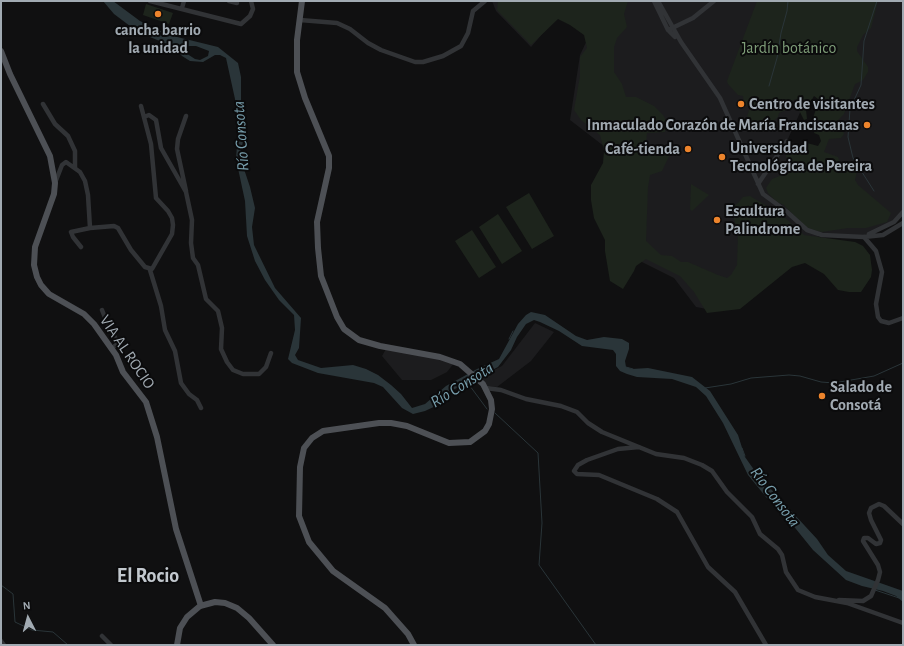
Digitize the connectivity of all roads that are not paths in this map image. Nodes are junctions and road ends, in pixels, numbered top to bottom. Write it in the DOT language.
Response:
graph roads {
  1 [pos="150,1"];
  2 [pos="170,1"];
  3 [pos="184,1"];
  4 [pos="229,1"];
  5 [pos="251,1"];
  6 [pos="302,1"];
  7 [pos="485,1"];
  8 [pos="654,1"];
  9 [pos="658,1"];
  10 [pos="714,1"];
  11 [pos="157,2"];
  12 [pos="237,3"];
  13 [pos="173,6"];
  14 [pos="182,8"];
  15 [pos="300,20"];
  16 [pos="670,28"];
  17 [pos="1,51"];
  18 [pos="43,104"];
  19 [pos="141,106"];
  20 [pos="144,116"];
  21 [pos="186,116"];
  22 [pos="787,141"];
  23 [pos="75,168"];
  24 [pos="55,183"];
  25 [pos="758,184"];
  26 [pos="186,192"];
  27 [pos="903,212"];
  28 [pos="903,223"];
  29 [pos="90,228"];
  30 [pos="864,237"];
  31 [pos="81,247"];
  32 [pos="150,270"];
  33 [pos="102,310"];
  34 [pos="903,318"];
  35 [pos="111,349"];
  36 [pos="271,353"];
  37 [pos="486,388"];
  38 [pos="201,408"];
  39 [pos="639,447"];
  40 [pos="903,524"];
  41 [pos="837,601"];
  42 [pos="201,606"];
  43 [pos="903,623"];
  44 [pos="102,636"];
  45 [pos="1,641"];
  46 [pos="4,645"];
  47 [pos="111,645"];
  48 [pos="177,645"];
  49 [pos="273,645"];
  50 [pos="414,645"];
  51 [pos="766,645"];
  1 -- 11 [label="street"];
  2 -- 13 [label="street"];
  3 -- 14 [label="street"];
  4 -- 12 [label="street"];
  5 -- 14 [label="street"];
  6 -- 15 [label="main road"];
  7 -- 15 [label="street"];
  8 -- 16 [label="street"];
  9 -- 16 [label="street"];
  10 -- 16 [label="street"];
  11 -- 13 [label="street"];
  13 -- 14 [label="street"];
  15 -- 37 [label="main road"];
  16 -- 25 [label="street"];
  17 -- 24 [label="main road, VIA AL ROCIO"];
  18 -- 23 [label="street"];
  19 -- 20 [label="street"];
  20 -- 26 [label="street"];
  20 -- 32 [label="street"];
  21 -- 26 [label="street"];
  22 -- 25 [label="street"];
  23 -- 24 [label="street"];
  23 -- 29 [label="street"];
  24 -- 35 [label="main road, VIA AL ROCIO"];
  25 -- 30 [label="street"];
  26 -- 36 [label="street"];
  27 -- 30 [label="street"];
  28 -- 30 [label="street"];
  29 -- 31 [label="street"];
  29 -- 32 [label="street"];
  30 -- 34 [label="street"];
  32 -- 38 [label="street"];
  33 -- 35 [label="street"];
  35 -- 42 [label="main road, VIA AL ROCIO"];
  37 -- 39 [label="street"];
  37 -- 50 [label="main road"];
  39 -- 41 [label="street"];
  39 -- 51 [label="street"];
  40 -- 41 [label="street"];
  41 -- 43 [label="street"];
  42 -- 48 [label="main road"];
  42 -- 49 [label="main road"];
  44 -- 47 [label="street"];
  45 -- 46 [label="street"];
}
